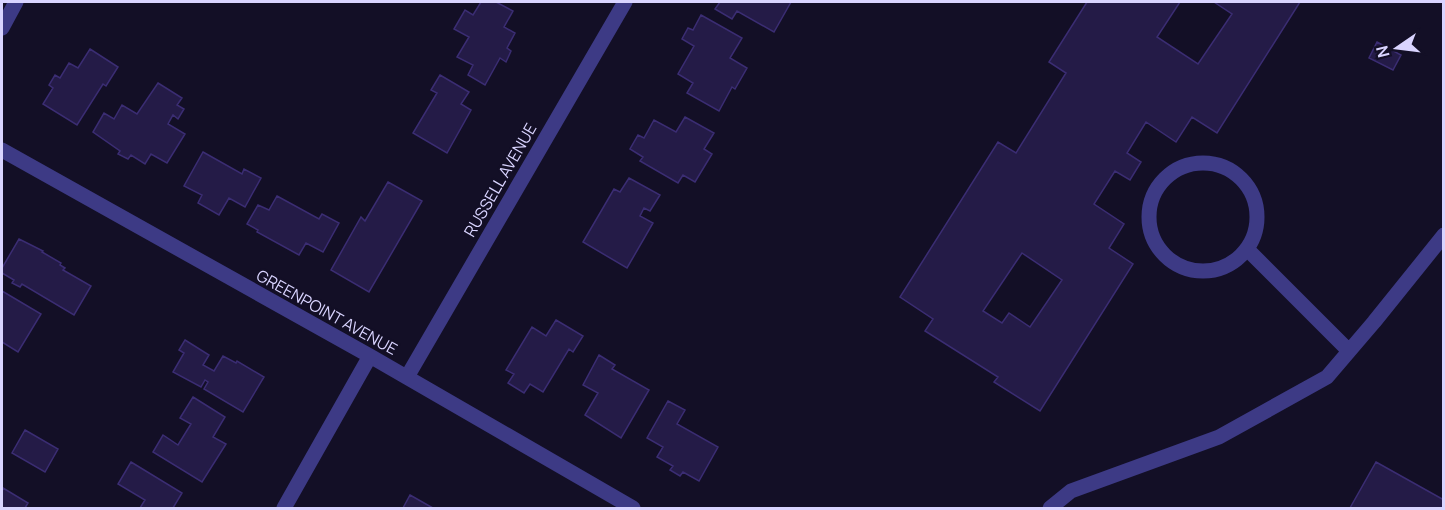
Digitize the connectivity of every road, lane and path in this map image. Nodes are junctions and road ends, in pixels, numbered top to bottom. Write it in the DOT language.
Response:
graph roads {
  1 [pos="16,2"];
  2 [pos="625,2"];
  3 [pos="2,28"];
  4 [pos="2,150"];
  5 [pos="1443,235"];
  6 [pos="1247,249"];
  7 [pos="1349,351"];
  8 [pos="370,356"];
  9 [pos="407,377"];
  10 [pos="284,508"];
  11 [pos="633,508"];
  12 [pos="1050,508"];
  1 -- 3 [label="street"];
  2 -- 9 [label="street, RUSSELL AVENUE"];
  4 -- 8 [label="street, GREENPOINT AVENUE"];
  5 -- 7 [label="street"];
  6 -- 6 [label="street"];
  6 -- 7 [label="street"];
  7 -- 12 [label="street"];
  8 -- 9 [label="street, GREENPOINT AVENUE"];
  8 -- 10 [label="street"];
  9 -- 11 [label="street, GREENPOINT AVENUE"];
}
